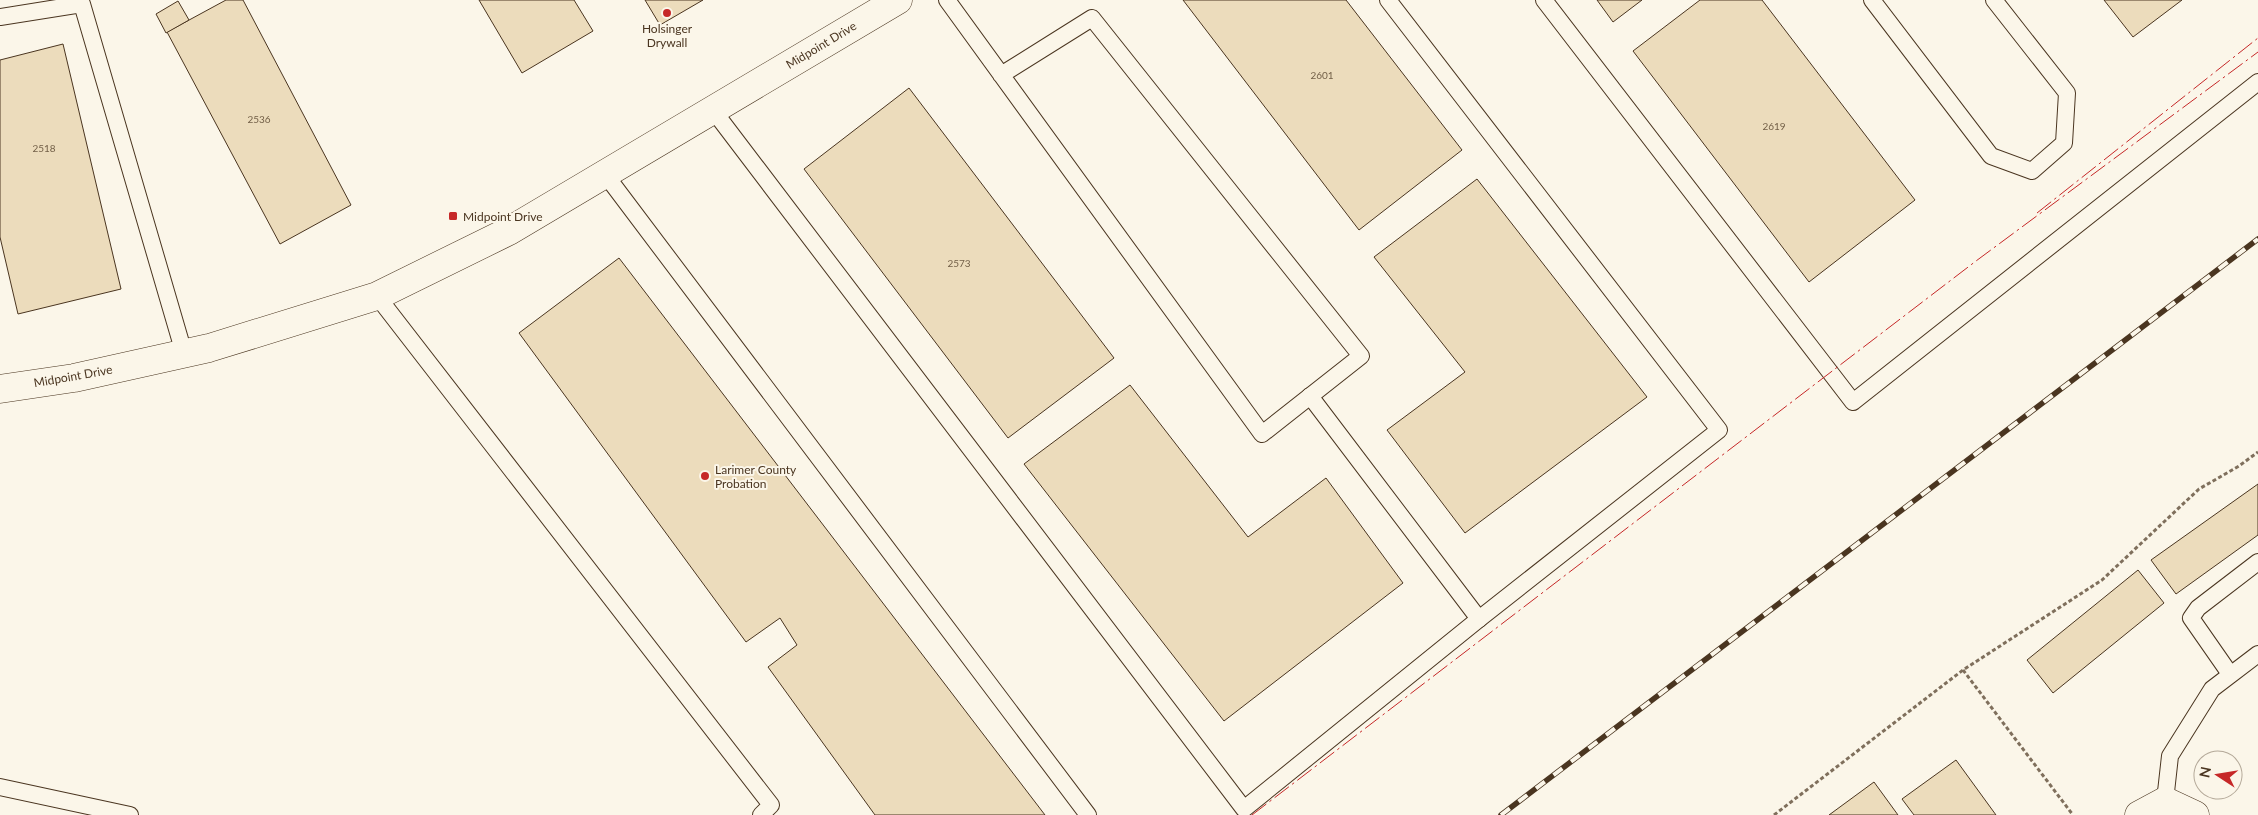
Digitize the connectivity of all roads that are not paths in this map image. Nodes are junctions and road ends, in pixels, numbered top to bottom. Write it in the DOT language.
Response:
graph roads {
  1 [pos="898,0"];
  2 [pos="947,0"];
  3 [pos="1388,0"];
  4 [pos="1544,0"];
  5 [pos="1872,0"];
  6 [pos="1994,0"];
  7 [pos="0,17"];
  8 [pos="1001,75"];
  9 [pos="2258,82"];
  10 [pos="713,110"];
  11 [pos="605,174"];
  12 [pos="377,296"];
  13 [pos="184,354"];
  14 [pos="0,389"];
  15 [pos="1310,396"];
  16 [pos="2258,562"];
  17 [pos="1479,619"];
  18 [pos="2258,654"];
  19 [pos="2230,674"];
  20 [pos="0,787"];
  21 [pos="2165,801"];
  22 [pos="130,815"];
  23 [pos="761,815"];
  24 [pos="1088,815"];
  25 [pos="2139,815"];
  26 [pos="2195,815"];
  1 -- 10 [label="street, Midpoint Drive"];
  2 -- 8 [label="lane"];
  3 -- 17 [label="lane"];
  4 -- 9 [label="lane"];
  5 -- 6 [label="lane"];
  7 -- 13 [label="lane"];
  8 -- 15 [label="lane"];
  8 -- 15 [label="lane"];
  10 -- 11 [label="street, Midpoint Drive"];
  10 -- 17 [label="lane"];
  11 -- 12 [label="street, Midpoint Drive"];
  11 -- 24 [label="lane"];
  12 -- 13 [label="street, Midpoint Drive"];
  12 -- 23 [label="lane"];
  13 -- 14 [label="street, Midpoint Drive"];
  15 -- 17 [label="lane"];
  16 -- 19 [label="lane"];
  18 -- 19 [label="lane"];
  19 -- 21 [label="lane"];
  20 -- 22 [label="lane"];
  21 -- 25 [label="street"];
  21 -- 26 [label="street"];
}
